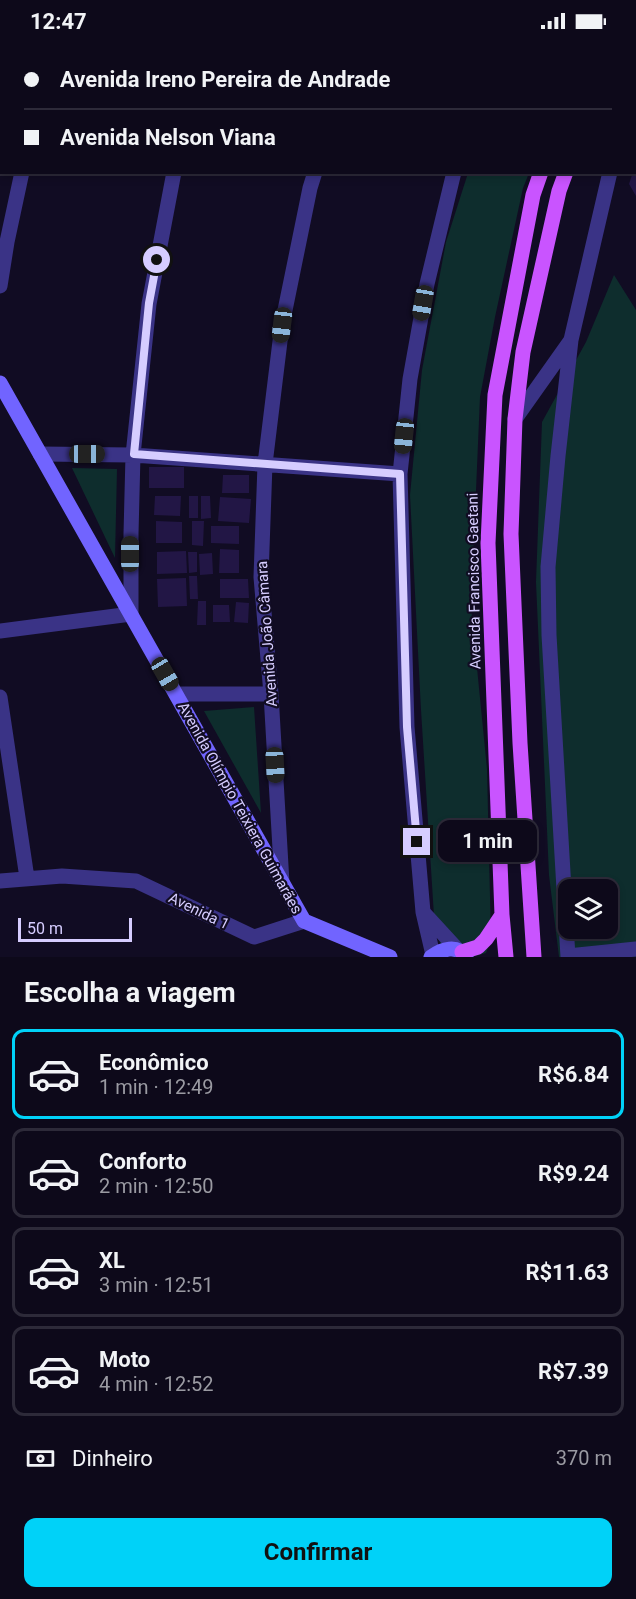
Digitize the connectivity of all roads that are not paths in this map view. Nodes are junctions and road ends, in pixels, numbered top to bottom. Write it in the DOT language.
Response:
graph roads {
  1 [pos="22,174"];
  2 [pos="174,174"];
  3 [pos="314,174"];
  4 [pos="454,174"];
  5 [pos="540,174"];
  6 [pos="565,174"];
  7 [pos="610,174"];
  8 [pos="0,286"];
  9 [pos="571,340"];
  10 [pos="0,383"];
  11 [pos="515,419"];
  12 [pos="40,454"];
  13 [pos="134,454"];
  14 [pos="265,464"];
  15 [pos="400,474"];
  16 [pos="130,614"];
  17 [pos="0,631"];
  18 [pos="176,694"];
  19 [pos="271,694"];
  20 [pos="0,697"];
  21 [pos="27,878"];
  22 [pos="0,881"];
  23 [pos="282,883"];
  24 [pos="423,912"];
  25 [pos="502,915"];
  26 [pos="304,921"];
  27 [pos="636,949"];
  28 [pos="462,953"];
  29 [pos="432,956"];
  30 [pos="390,957"];
  31 [pos="506,957"];
  32 [pos="534,957"];
  33 [pos="568,957"];
  1 -- 8 [label="street"];
  2 -- 13 [label="street"];
  3 -- 14 [label="street, Avenida João Câmara"];
  4 -- 15 [label="street"];
  5 -- 25 [label="main road, Avenida Francisco Gaetani"];
  6 -- 11 [label="main road"];
  7 -- 9 [label="street"];
  9 -- 11 [label="street"];
  9 -- 33 [label="street"];
  10 -- 12 [label="street, Avenida Olímpio Teixiera Guimarães"];
  11 -- 32 [label="main road"];
  12 -- 13 [label="street"];
  12 -- 16 [label="street, Avenida Olímpio Teixiera Guimarães"];
  13 -- 14 [label="street"];
  13 -- 16 [label="street"];
  14 -- 15 [label="street"];
  14 -- 19 [label="street, Avenida João Câmara"];
  15 -- 24 [label="street"];
  16 -- 17 [label="street"];
  16 -- 18 [label="street, Avenida Olímpio Teixiera Guimarães"];
  18 -- 19 [label="street"];
  18 -- 23 [label="street, Avenida Olímpio Teixiera Guimarães"];
  19 -- 23 [label="street, Avenida João Câmara"];
  20 -- 21 [label="street"];
  21 -- 22 [label="street, Avenida 1"];
  21 -- 26 [label="street, Avenida 1"];
  23 -- 26 [label="street, Avenida Olímpio Teixiera Guimarães"];
  24 -- 28 [label="street"];
  24 -- 29 [label="street"];
  25 -- 28 [label="main road"];
  25 -- 31 [label="main road, Avenida Francisco Gaetani"];
  26 -- 30 [label="street"];
  27 -- 33 [label="street"];
  28 -- 29 [label="street"];
}
